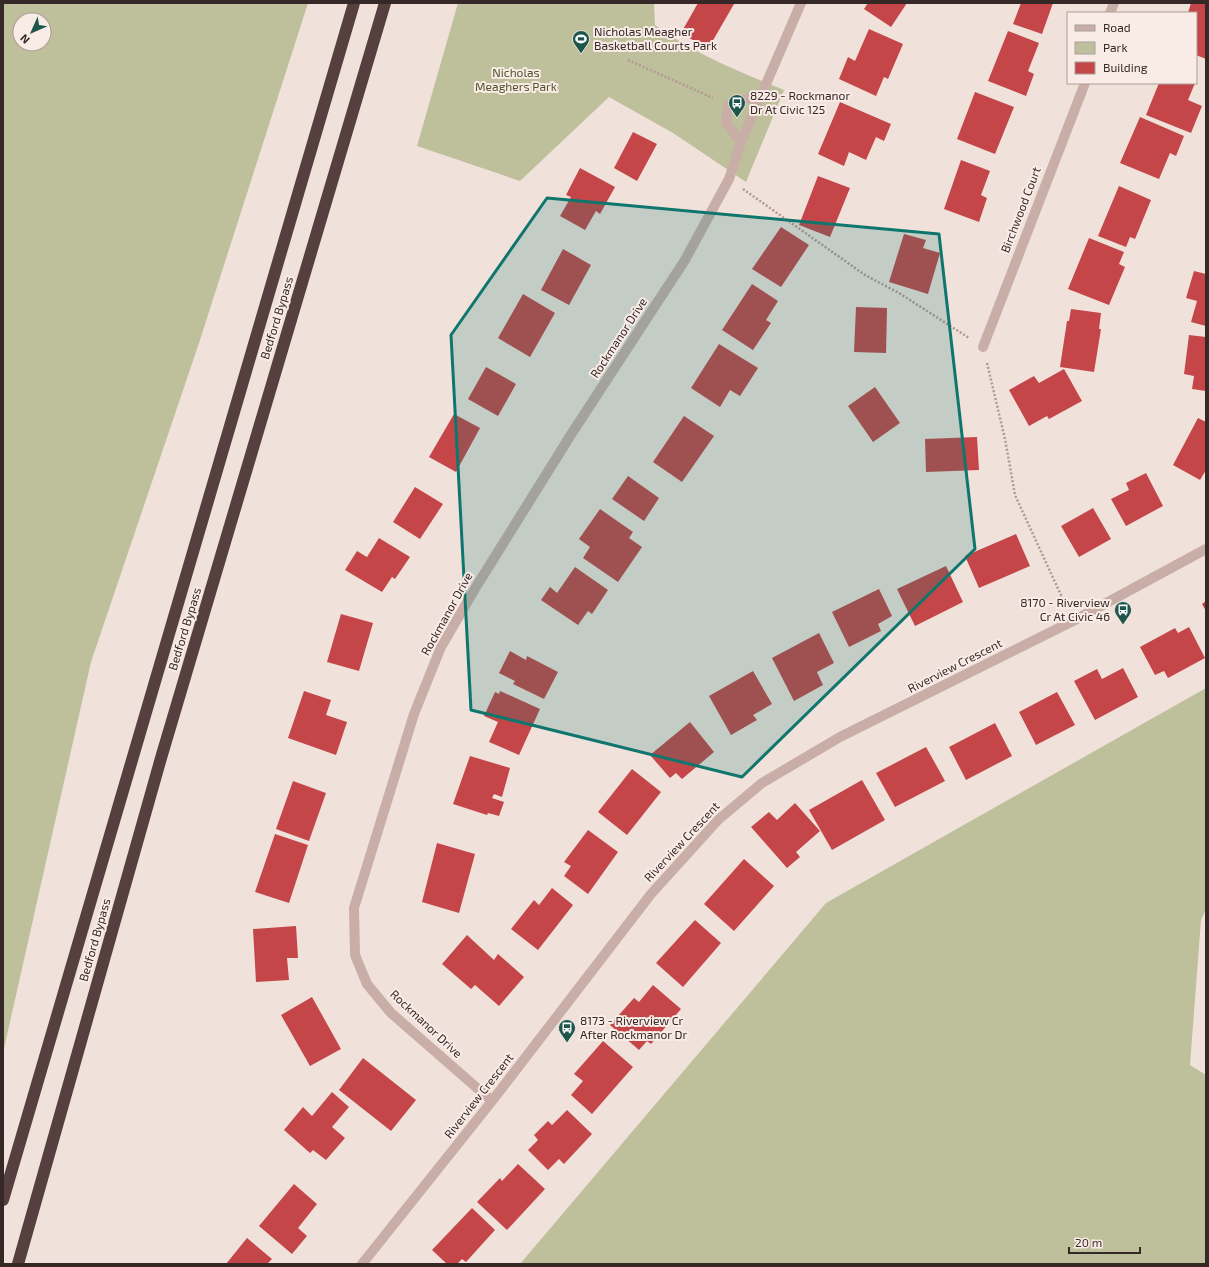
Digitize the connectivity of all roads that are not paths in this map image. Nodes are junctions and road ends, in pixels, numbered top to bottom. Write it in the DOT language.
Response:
graph roads {
  1 [pos="354,3"];
  2 [pos="385,3"];
  3 [pos="801,3"];
  4 [pos="1085,84"];
  5 [pos="761,94"];
  6 [pos="741,142"];
  7 [pos="983,347"];
  8 [pos="1206,549"];
  9 [pos="492,1101"];
  10 [pos="3,1200"];
  11 [pos="18,1264"];
  12 [pos="362,1264"];
  1 -- 10 [label="highway, Bedford Bypass"];
  2 -- 11 [label="highway, Bedford Bypass"];
  3 -- 5 [label="street, Rockmanor Drive"];
  4 -- 7 [label="street, Birchwood Court"];
  5 -- 6 [label="street, Rockmanor Drive"];
  5 -- 6 [label="street"];
  6 -- 9 [label="street, Rockmanor Drive"];
  8 -- 9 [label="street, Riverview Crescent"];
  9 -- 12 [label="street, Riverview Crescent"];
}
